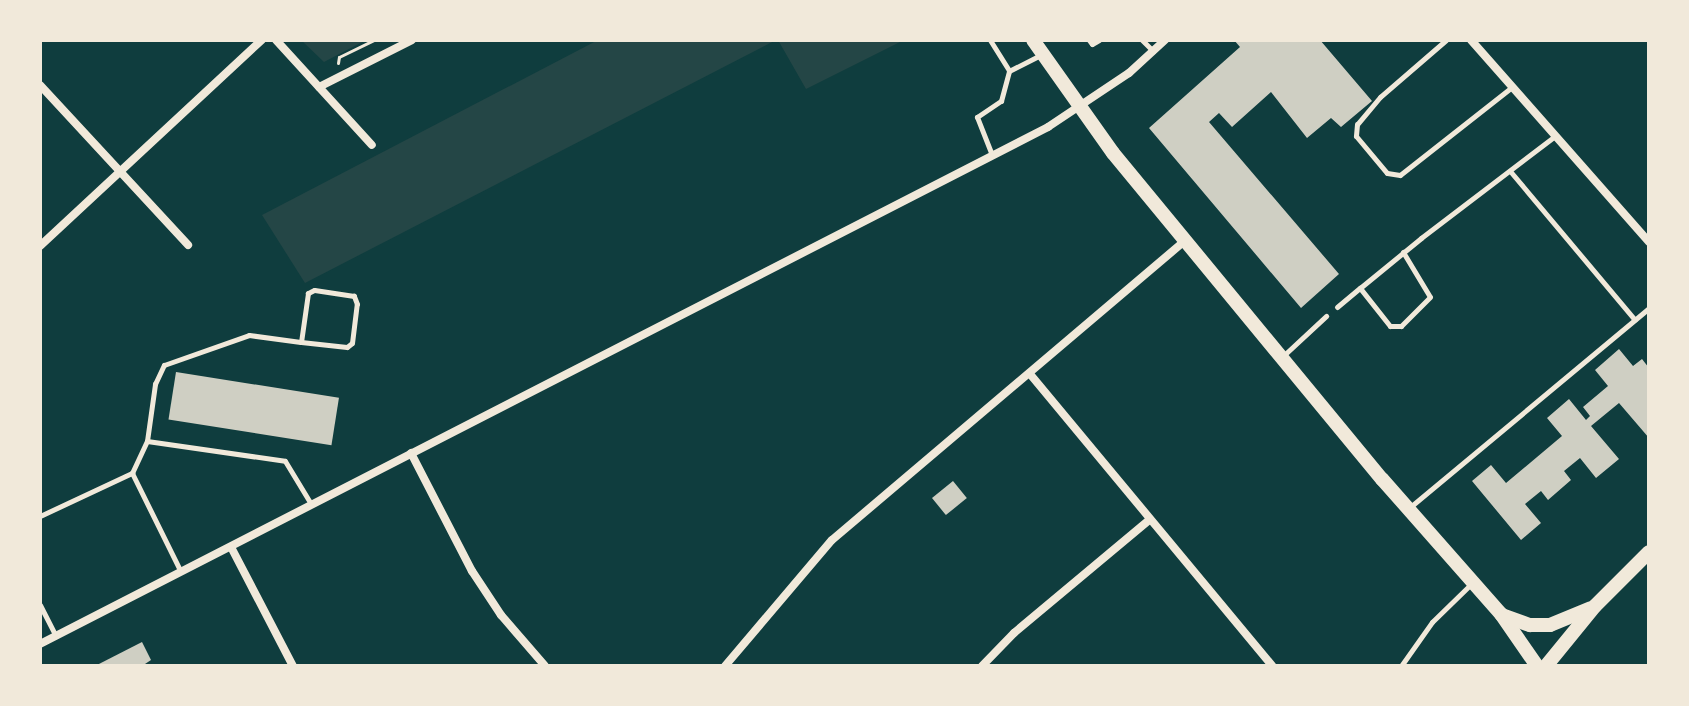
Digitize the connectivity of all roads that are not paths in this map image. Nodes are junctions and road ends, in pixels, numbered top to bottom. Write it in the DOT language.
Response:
graph roads {
  1 [pos="262,40"];
  2 [pos="276,40"];
  3 [pos="412,40"];
  4 [pos="990,40"];
  5 [pos="1033,40"];
  6 [pos="1089,40"];
  7 [pos="1099,40"];
  8 [pos="1142,40"];
  9 [pos="1165,40"];
  10 [pos="1446,40"];
  11 [pos="1471,40"];
  12 [pos="1153,51"];
  13 [pos="1042,54"];
  14 [pos="1009,71"];
  15 [pos="40,85"];
  16 [pos="319,87"];
  17 [pos="1512,87"];
  18 [pos="1080,108"];
  19 [pos="1555,136"];
  20 [pos="372,145"];
  21 [pos="992,155"];
  22 [pos="120,171"];
  23 [pos="1510,171"];
  24 [pos="1185,241"];
  25 [pos="1649,242"];
  26 [pos="188,245"];
  27 [pos="40,246"];
  28 [pos="1403,252"];
  29 [pos="1360,288"];
  30 [pos="1337,307"];
  31 [pos="1649,308"];
  32 [pos="1326,316"];
  33 [pos="1635,320"];
  34 [pos="301,342"];
  35 [pos="1282,357"];
  36 [pos="1030,374"];
  37 [pos="147,441"];
  38 [pos="411,453"];
  39 [pos="132,473"];
  40 [pos="311,505"];
  41 [pos="1408,508"];
  42 [pos="40,516"];
  43 [pos="1149,520"];
  44 [pos="231,547"];
  45 [pos="1649,552"];
  46 [pos="181,572"];
  47 [pos="1474,582"];
  48 [pos="40,605"];
  49 [pos="1595,606"];
  50 [pos="1501,614"];
  51 [pos="56,636"];
  52 [pos="40,644"];
  53 [pos="293,666"];
  54 [pos="545,666"];
  55 [pos="725,666"];
  56 [pos="982,666"];
  57 [pos="1272,666"];
  58 [pos="1401,666"];
  59 [pos="1537,666"];
  60 [pos="1546,666"];
  1 -- 22 [label="street"];
  2 -- 16 [label="street"];
  3 -- 16 [label="street"];
  4 -- 14 [label="lane"];
  5 -- 13 [label="main road"];
  6 -- 7 [label="lane"];
  8 -- 12 [label="lane"];
  9 -- 12 [label="street"];
  10 -- 17 [label="lane"];
  11 -- 17 [label="street"];
  12 -- 18 [label="street"];
  13 -- 14 [label="lane"];
  13 -- 18 [label="main road"];
  14 -- 21 [label="lane"];
  15 -- 22 [label="street"];
  16 -- 20 [label="street"];
  17 -- 19 [label="street"];
  18 -- 21 [label="street"];
  18 -- 24 [label="main road"];
  19 -- 23 [label="lane"];
  19 -- 25 [label="street"];
  21 -- 38 [label="street"];
  22 -- 26 [label="street"];
  22 -- 27 [label="street"];
  23 -- 28 [label="lane"];
  23 -- 33 [label="lane"];
  24 -- 35 [label="main road"];
  24 -- 36 [label="street"];
  28 -- 29 [label="lane"];
  28 -- 29 [label="lane"];
  29 -- 30 [label="lane"];
  31 -- 33 [label="lane"];
  32 -- 35 [label="lane"];
  33 -- 41 [label="lane"];
  34 -- 34 [label="lane"];
  34 -- 37 [label="lane"];
  35 -- 41 [label="main road"];
  36 -- 43 [label="street"];
  36 -- 55 [label="street"];
  37 -- 39 [label="lane"];
  37 -- 40 [label="lane"];
  38 -- 40 [label="street"];
  38 -- 54 [label="street"];
  39 -- 42 [label="lane"];
  39 -- 46 [label="lane"];
  40 -- 44 [label="street"];
  41 -- 47 [label="main road"];
  43 -- 56 [label="street"];
  43 -- 57 [label="street"];
  44 -- 46 [label="street"];
  44 -- 53 [label="street"];
  45 -- 49 [label="main road"];
  46 -- 51 [label="street"];
  47 -- 50 [label="main road"];
  47 -- 58 [label="lane"];
  48 -- 51 [label="lane"];
  49 -- 50 [label="main road"];
  49 -- 60 [label="main road"];
  50 -- 59 [label="main road"];
  51 -- 52 [label="street"];
}
